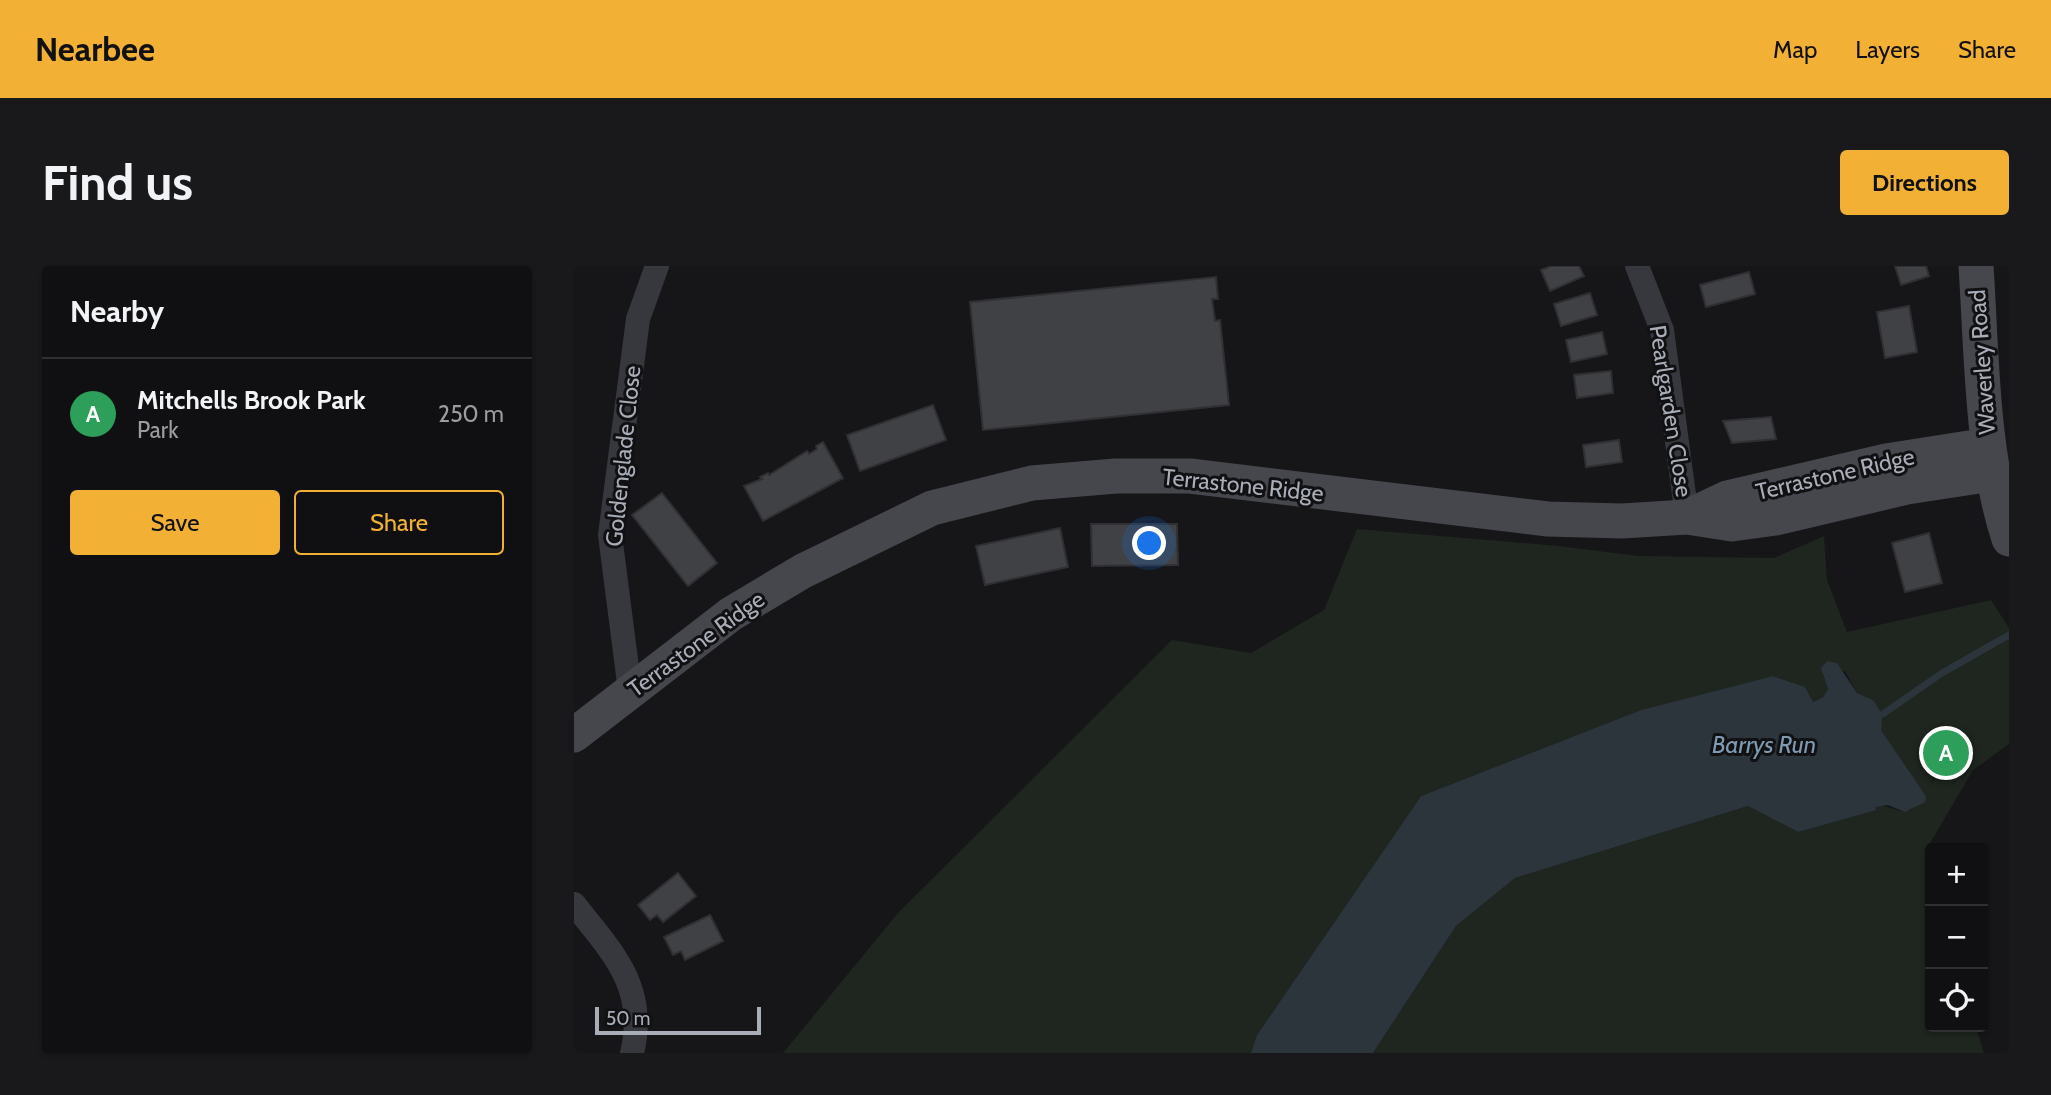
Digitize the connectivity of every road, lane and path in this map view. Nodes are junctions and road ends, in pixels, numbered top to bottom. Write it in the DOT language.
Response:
graph roads {
  1 [pos="657,266"];
  2 [pos="1637,266"];
  3 [pos="1976,266"];
  4 [pos="1990,460"];
  5 [pos="1687,517"];
  6 [pos="2009,539"];
  7 [pos="630,691"];
  8 [pos="574,735"];
  9 [pos="574,904"];
  10 [pos="632,1053"];
  1 -- 7 [label="street, Goldenglade Close"];
  2 -- 5 [label="street, Pearlgarden Close"];
  3 -- 4 [label="street, Waverley Road"];
  4 -- 5 [label="street, Terrastone Ridge"];
  4 -- 6 [label="street, Waverley Road"];
  5 -- 7 [label="street, Terrastone Ridge"];
  7 -- 8 [label="street, Terrastone Ridge"];
  9 -- 10 [label="street"];
}
